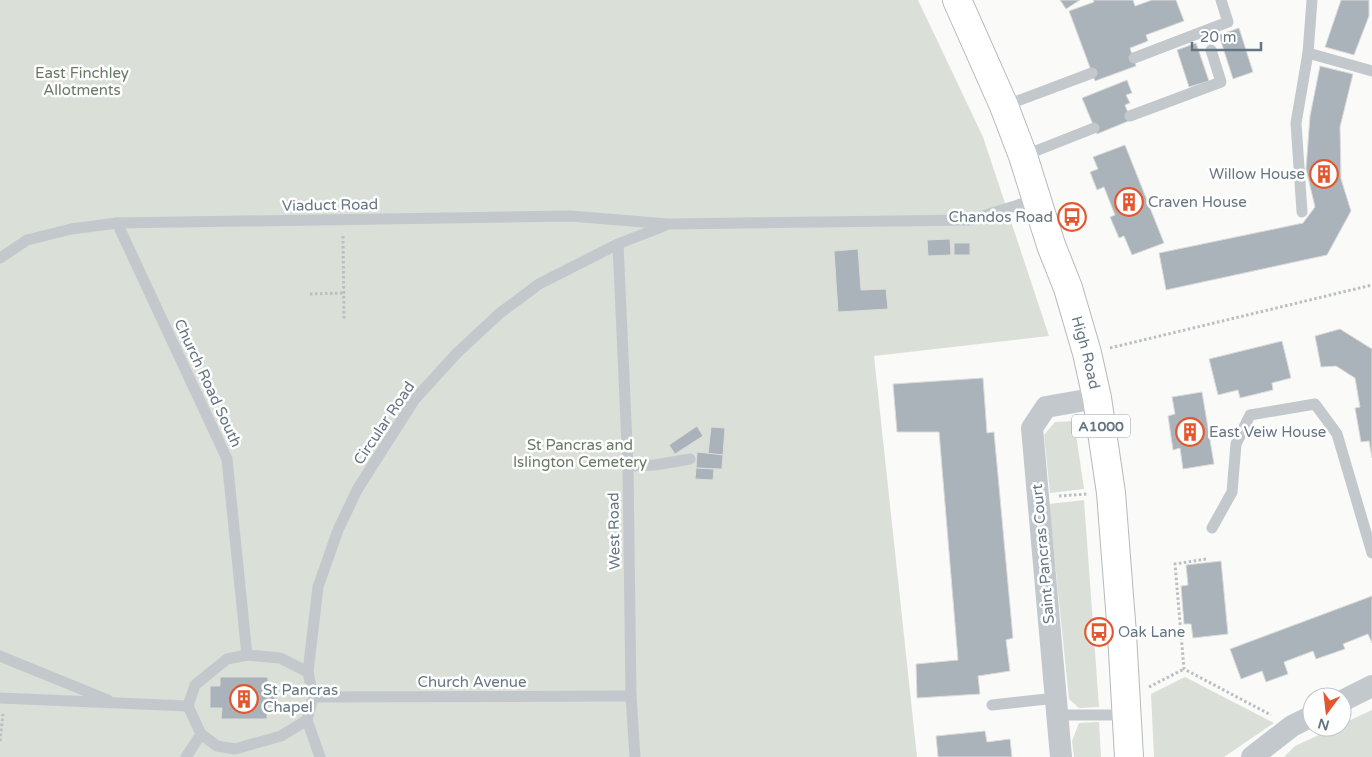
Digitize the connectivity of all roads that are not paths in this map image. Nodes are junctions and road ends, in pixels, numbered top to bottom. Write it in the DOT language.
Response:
graph roads {
  1 [pos="957,0"];
  2 [pos="1221,0"];
  3 [pos="1312,0"];
  4 [pos="1211,50"];
  5 [pos="1308,53"];
  6 [pos="1134,58"];
  7 [pos="1372,72"];
  8 [pos="1092,73"];
  9 [pos="1004,106"];
  10 [pos="1130,116"];
  11 [pos="1094,128"];
  12 [pos="1023,156"];
  13 [pos="1037,199"];
  14 [pos="1302,212"];
  15 [pos="117,223"];
  16 [pos="668,224"];
  17 [pos="618,244"];
  18 [pos="0,258"];
  19 [pos="1097,398"];
  20 [pos="690,459"];
  21 [pos="628,466"];
  22 [pos="1212,528"];
  23 [pos="1372,553"];
  24 [pos="247,654"];
  25 [pos="0,656"];
  26 [pos="308,672"];
  27 [pos="1372,686"];
  28 [pos="1352,695"];
  29 [pos="631,696"];
  30 [pos="313,697"];
  31 [pos="2,698"];
  32 [pos="116,704"];
  33 [pos="992,705"];
  34 [pos="188,706"];
  35 [pos="1057,706"];
  36 [pos="1126,707"];
  37 [pos="307,720"];
  38 [pos="1302,721"];
  39 [pos="201,734"];
  40 [pos="236,753"];
  41 [pos="186,757"];
  42 [pos="320,757"];
  43 [pos="635,757"];
  44 [pos="1061,757"];
  45 [pos="1129,757"];
  46 [pos="1252,757"];
  1 -- 9 [label="main road, High Road / A1000"];
  2 -- 6 [label="lane"];
  3 -- 5 [label="lane"];
  4 -- 10 [label="lane"];
  5 -- 7 [label="lane"];
  5 -- 14 [label="lane"];
  8 -- 9 [label="lane"];
  9 -- 12 [label="main road, High Road / A1000"];
  11 -- 12 [label="lane"];
  12 -- 13 [label="main road, High Road / A1000"];
  13 -- 16 [label="lane, Viaduct Road"];
  13 -- 19 [label="main road, High Road / A1000"];
  15 -- 16 [label="lane, Viaduct Road"];
  15 -- 18 [label="lane, Viaduct Road"];
  15 -- 24 [label="lane, Church Road South"];
  16 -- 17 [label="lane, Circular Road"];
  17 -- 21 [label="lane, West Road"];
  17 -- 26 [label="lane, Circular Road"];
  19 -- 35 [label="street, Saint Pancras Court"];
  19 -- 36 [label="main road, High Road / A1000"];
  20 -- 21 [label="lane"];
  21 -- 29 [label="lane, West Road"];
  22 -- 23 [label="lane"];
  24 -- 26 [label="lane"];
  24 -- 34 [label="lane"];
  25 -- 32 [label="lane"];
  26 -- 30 [label="lane, Circular Road"];
  27 -- 28 [label="street"];
  29 -- 30 [label="lane, Church Avenue"];
  29 -- 43 [label="lane, West Road"];
  30 -- 37 [label="lane, Circular Road"];
  31 -- 32 [label="lane"];
  32 -- 34 [label="lane"];
  33 -- 35 [label="lane"];
  34 -- 39 [label="lane"];
  35 -- 36 [label="lane"];
  35 -- 44 [label="street, Saint Pancras Court"];
  36 -- 45 [label="main road, High Road / A1000"];
  37 -- 40 [label="lane"];
  37 -- 42 [label="lane"];
  38 -- 46 [label="street"];
  39 -- 40 [label="lane"];
  39 -- 41 [label="lane"];
}
